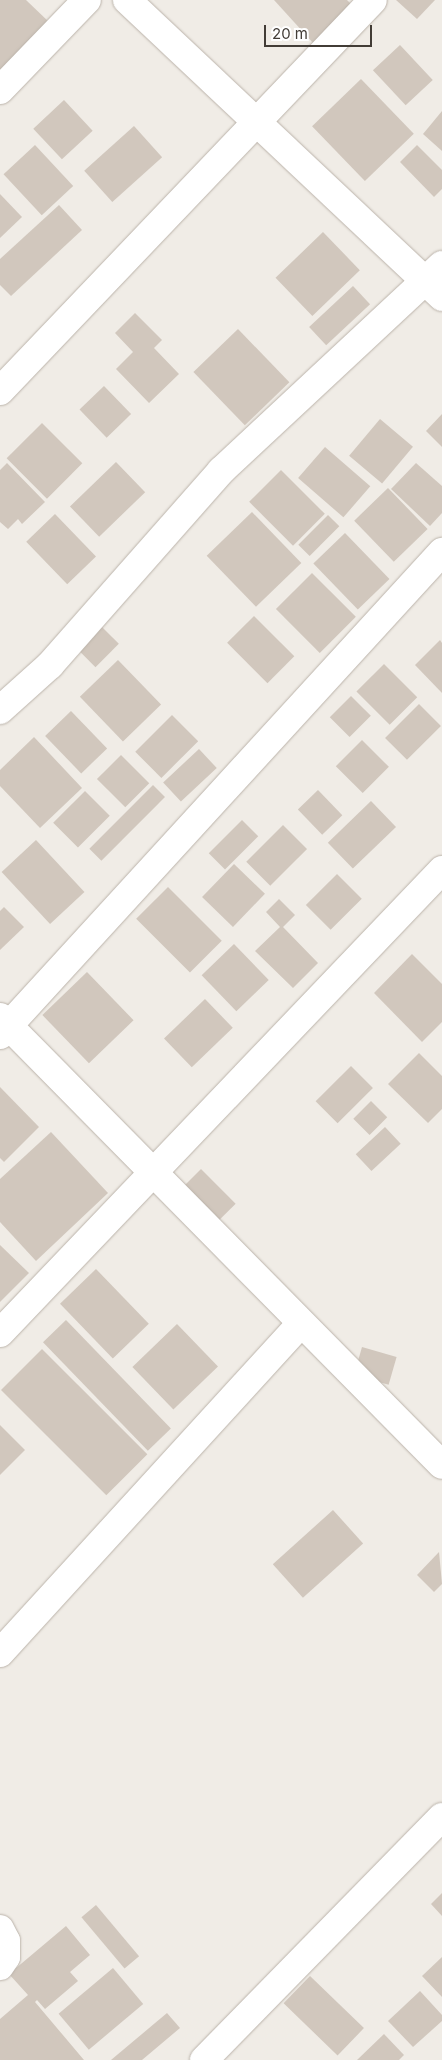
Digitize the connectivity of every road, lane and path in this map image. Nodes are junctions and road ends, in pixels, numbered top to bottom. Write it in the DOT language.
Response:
graph roads {
  1 [pos="86,0"];
  2 [pos="127,0"];
  3 [pos="373,0"];
  4 [pos="0,90"];
  5 [pos="256,120"];
  6 [pos="437,281"];
  7 [pos="0,391"];
  8 [pos="442,552"];
  9 [pos="0,710"];
  10 [pos="442,870"];
  11 [pos="3,1026"];
  12 [pos="152,1173"];
  13 [pos="300,1324"];
  14 [pos="0,1333"];
  15 [pos="442,1465"];
  16 [pos="0,1653"];
  17 [pos="442,1817"];
  18 [pos="0,1929"];
  19 [pos="0,1966"];
  20 [pos="209,2058"];
  1 -- 4 [label="street"];
  2 -- 5 [label="street"];
  3 -- 5 [label="street"];
  5 -- 6 [label="street"];
  5 -- 7 [label="street"];
  6 -- 9 [label="street"];
  8 -- 11 [label="street"];
  10 -- 12 [label="street"];
  11 -- 12 [label="street"];
  12 -- 13 [label="street"];
  12 -- 14 [label="street"];
  13 -- 15 [label="street"];
  13 -- 16 [label="street"];
  17 -- 20 [label="street"];
  18 -- 19 [label="street"];
}
